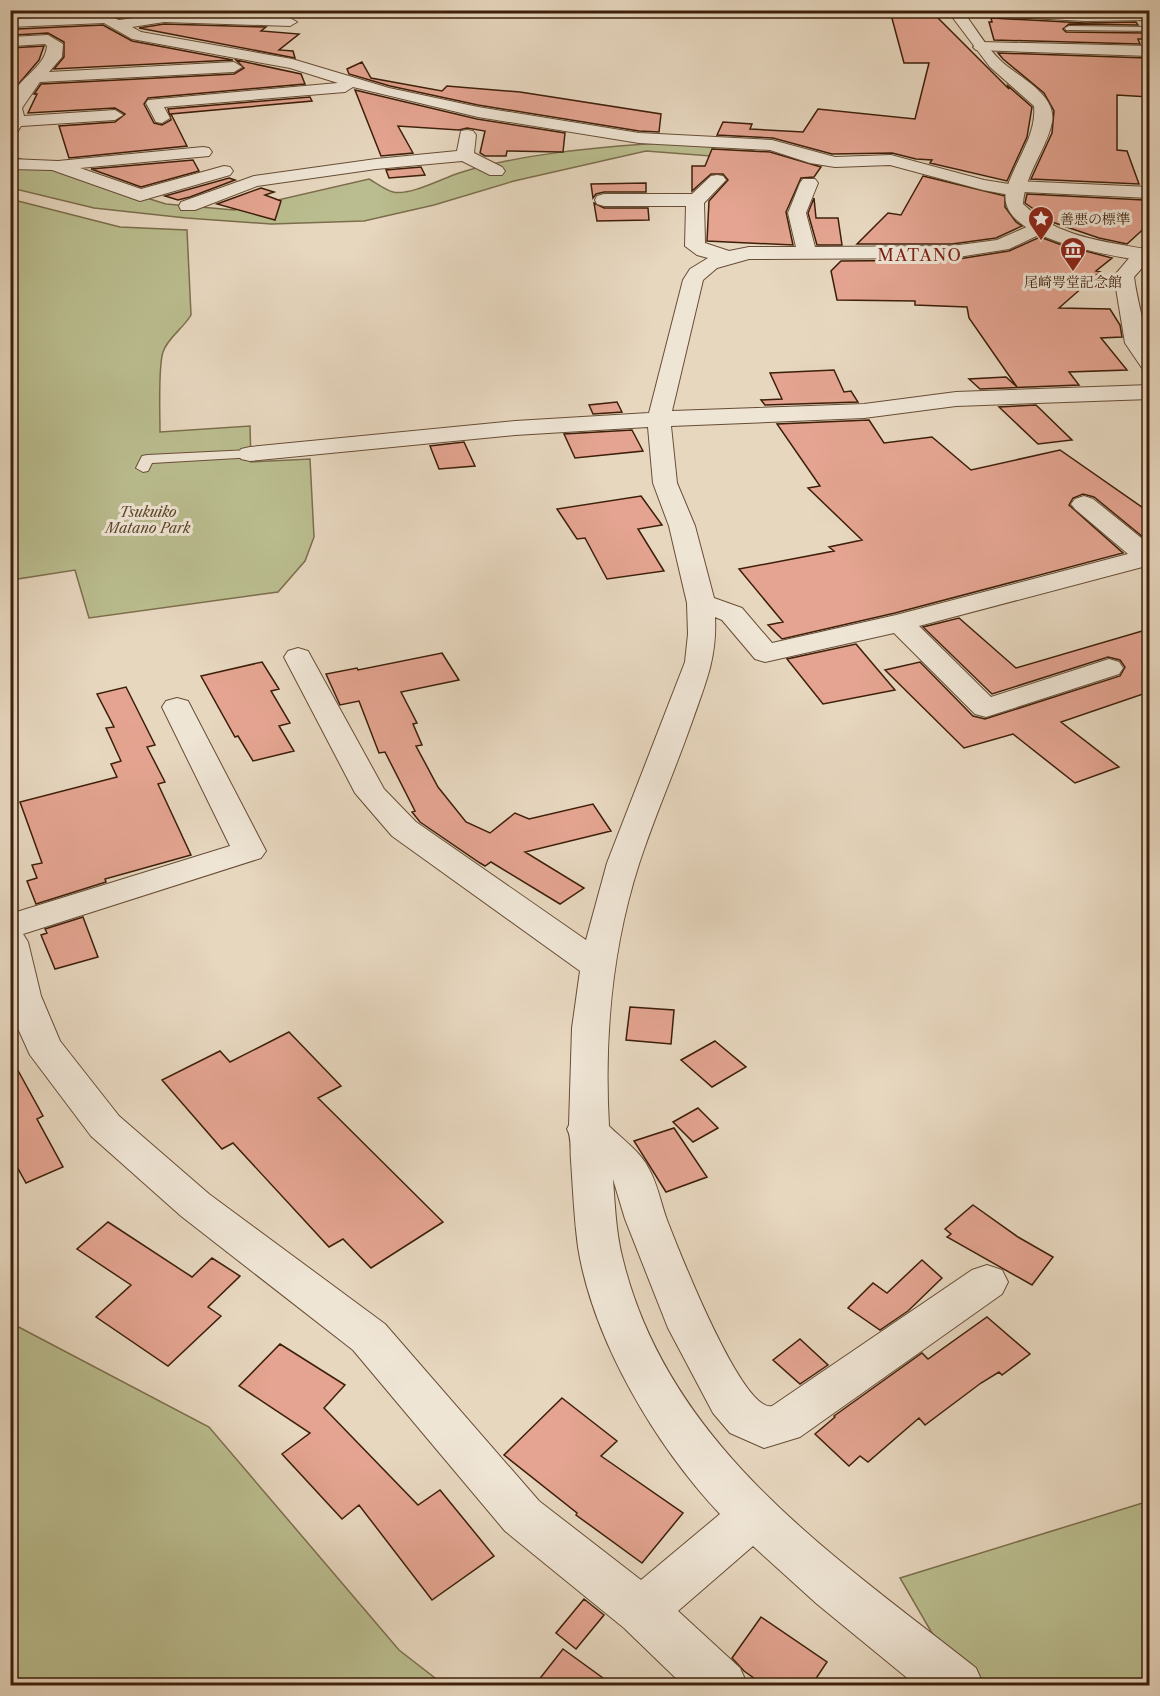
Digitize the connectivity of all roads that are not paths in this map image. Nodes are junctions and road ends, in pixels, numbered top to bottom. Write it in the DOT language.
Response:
graph roads {
  1 [pos="955,10"];
  2 [pos="1149,16"];
  3 [pos="14,18"];
  4 [pos="290,22"];
  5 [pos="116,25"];
  6 [pos="1069,28"];
  7 [pos="1149,29"];
  8 [pos="48,39"];
  9 [pos="10,40"];
  10 [pos="981,47"];
  11 [pos="1149,51"];
  12 [pos="292,64"];
  13 [pos="26,78"];
  14 [pos="362,86"];
  15 [pos="478,112"];
  16 [pos="115,115"];
  17 [pos="13,117"];
  18 [pos="162,118"];
  19 [pos="58,120"];
  20 [pos="175,137"];
  21 [pos="203,152"];
  22 [pos="465,155"];
  23 [pos="10,164"];
  24 [pos="33,164"];
  25 [pos="54,165"];
  26 [pos="224,171"];
  27 [pos="496,171"];
  28 [pos="717,180"];
  29 [pos="254,181"];
  30 [pos="809,183"];
  31 [pos="1015,188"];
  32 [pos="1149,193"];
  33 [pos="603,200"];
  34 [pos="697,200"];
  35 [pos="188,206"];
  36 [pos="1038,228"];
  37 [pos="807,252"];
  38 [pos="1146,255"];
  39 [pos="729,257"];
  40 [pos="1149,363"];
  41 [pos="1149,392"];
  42 [pos="659,419"];
  43 [pos="250,454"];
  44 [pos="142,468"];
  45 [pos="1084,504"];
  46 [pos="701,603"];
  47 [pos="900,623"];
  48 [pos="298,657"];
  49 [pos="1109,668"];
  50 [pos="177,706"];
  51 [pos="10,926"];
  52 [pos="10,942"];
  53 [pos="598,966"];
  54 [pos="587,1129"];
  55 [pos="987,1282"];
  56 [pos="754,1515"];
  57 [pos="642,1611"];
  58 [pos="722,1686"];
  59 [pos="958,1686"];
  1 -- 2 [label="street"];
  1 -- 10 [label="street"];
  3 -- 5 [label="street"];
  3 -- 8 [label="street"];
  4 -- 5 [label="street"];
  5 -- 12 [label="street"];
  6 -- 7 [label="lane"];
  8 -- 9 [label="street"];
  8 -- 13 [label="street"];
  10 -- 11 [label="street"];
  10 -- 31 [label="street"];
  12 -- 13 [label="street"];
  12 -- 14 [label="street"];
  13 -- 17 [label="street"];
  14 -- 15 [label="street"];
  14 -- 18 [label="street"];
  15 -- 22 [label="street"];
  15 -- 31 [label="street"];
  16 -- 19 [label="street"];
  17 -- 19 [label="street"];
  19 -- 24 [label="street"];
  20 -- 21 [label="street"];
  21 -- 25 [label="street"];
  21 -- 26 [label="street"];
  22 -- 27 [label="street"];
  22 -- 29 [label="street"];
  23 -- 24 [label="street"];
  24 -- 25 [label="street"];
  25 -- 26 [label="street"];
  26 -- 29 [label="street"];
  28 -- 34 [label="street"];
  29 -- 35 [label="street"];
  30 -- 37 [label="street"];
  31 -- 32 [label="street"];
  31 -- 36 [label="street"];
  33 -- 34 [label="street"];
  34 -- 39 [label="street"];
  36 -- 37 [label="street"];
  36 -- 38 [label="street"];
  37 -- 39 [label="street"];
  38 -- 40 [label="street"];
  39 -- 42 [label="street"];
  41 -- 42 [label="street"];
  42 -- 43 [label="street"];
  42 -- 46 [label="street"];
  43 -- 44 [label="lane"];
  45 -- 47 [label="street"];
  46 -- 47 [label="street"];
  46 -- 53 [label="street"];
  47 -- 49 [label="street"];
  48 -- 53 [label="street"];
  50 -- 51 [label="street"];
  52 -- 57 [label="street"];
  53 -- 54 [label="street"];
  54 -- 55 [label="street"];
  54 -- 56 [label="street"];
  56 -- 57 [label="street"];
  56 -- 59 [label="street"];
  57 -- 58 [label="street"];
}
